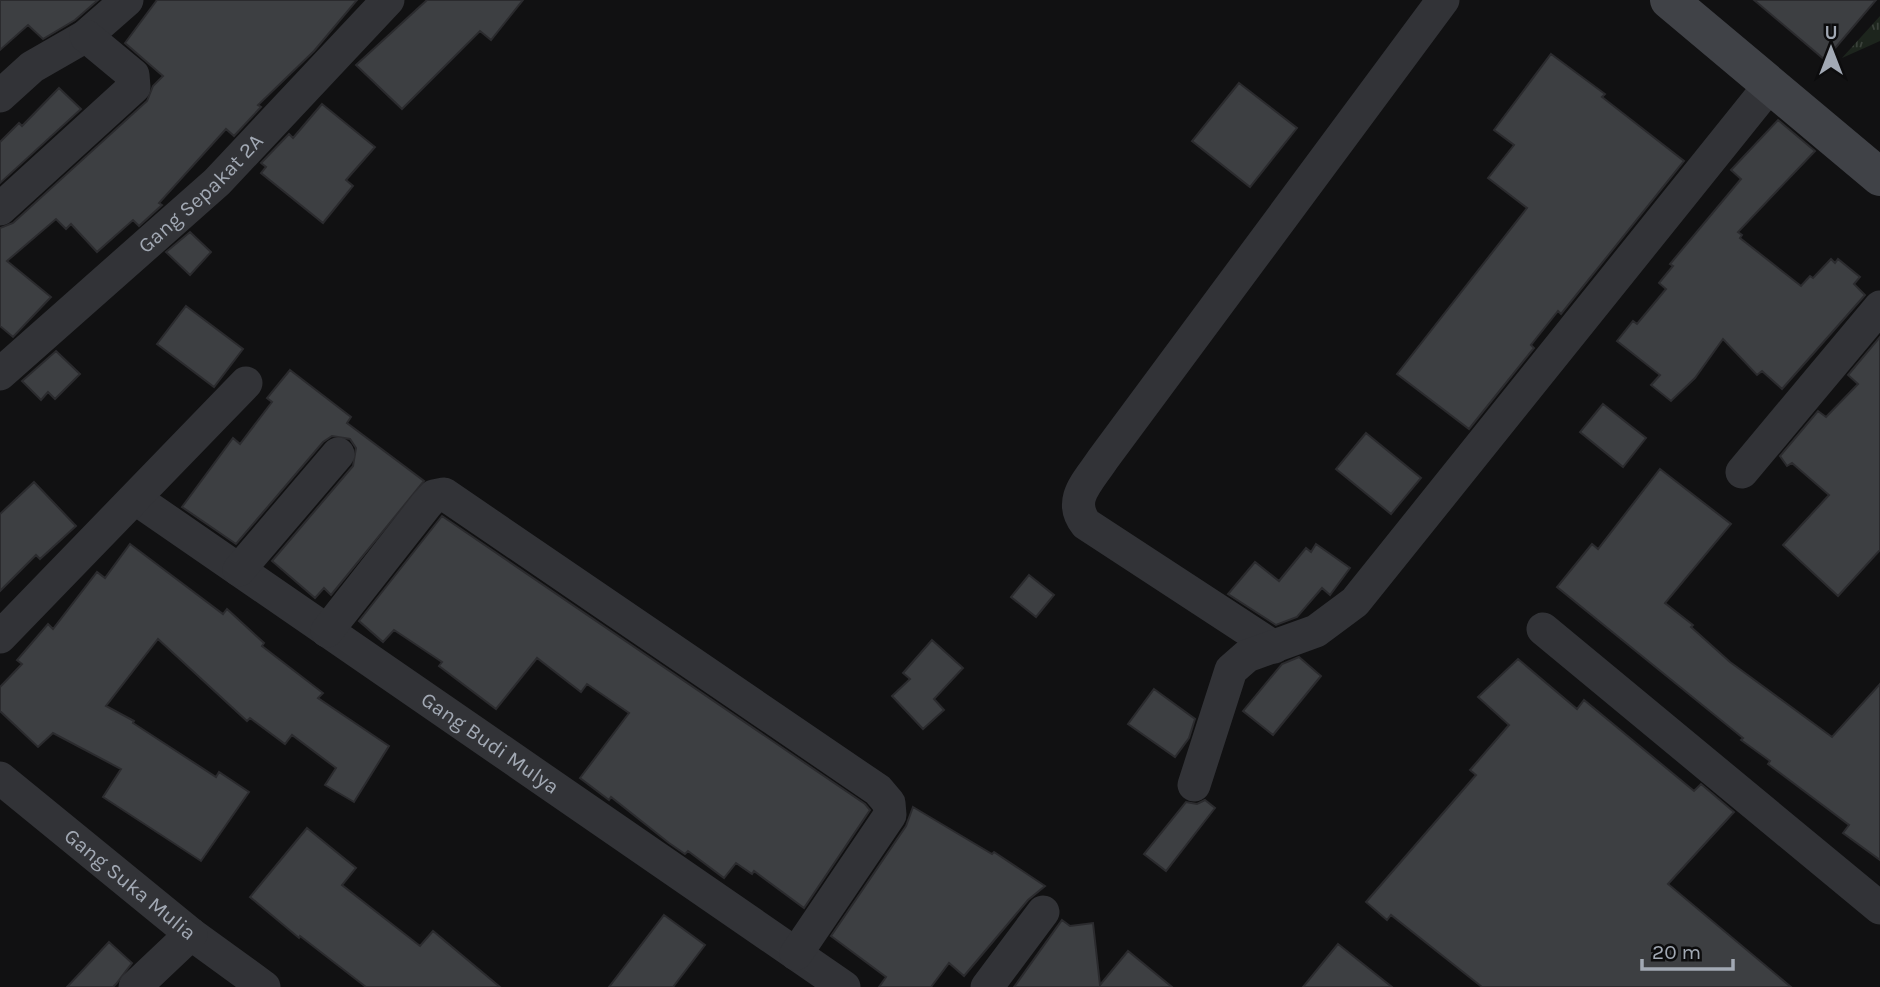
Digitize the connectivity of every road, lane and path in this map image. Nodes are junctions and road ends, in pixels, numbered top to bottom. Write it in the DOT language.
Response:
graph roads {
  1 [pos="127,0"];
  2 [pos="388,0"];
  3 [pos="1443,0"];
  4 [pos="1669,0"];
  5 [pos="86,36"];
  6 [pos="1770,85"];
  7 [pos="0,96"];
  8 [pos="1880,177"];
  9 [pos="0,209"];
  10 [pos="1880,307"];
  11 [pos="0,374"];
  12 [pos="246,383"];
  13 [pos="338,454"];
  14 [pos="1742,472"];
  15 [pos="136,499"];
  16 [pos="239,570"];
  17 [pos="1543,629"];
  18 [pos="327,631"];
  19 [pos="0,637"];
  20 [pos="1274,647"];
  21 [pos="1194,785"];
  22 [pos="5,794"];
  23 [pos="1880,908"];
  24 [pos="1043,912"];
  25 [pos="191,934"];
  26 [pos="796,954"];
  27 [pos="135,987"];
  28 [pos="264,987"];
  29 [pos="844,987"];
  30 [pos="987,987"];
  1 -- 5 [label="street"];
  2 -- 11 [label="street, Gang Sepakat 2A"];
  3 -- 20 [label="street"];
  4 -- 6 [label="street"];
  5 -- 7 [label="street"];
  5 -- 9 [label="street"];
  6 -- 8 [label="street"];
  6 -- 20 [label="street"];
  10 -- 14 [label="street"];
  12 -- 15 [label="street"];
  13 -- 16 [label="street"];
  15 -- 16 [label="street, Gang Budi Mulya"];
  15 -- 19 [label="street"];
  16 -- 18 [label="street, Gang Budi Mulya"];
  17 -- 23 [label="street"];
  18 -- 26 [label="street, Gang Budi Mulya"];
  18 -- 26 [label="street"];
  20 -- 21 [label="street"];
  22 -- 25 [label="street, Gang Suka Mulia"];
  24 -- 30 [label="street"];
  25 -- 27 [label="street"];
  25 -- 28 [label="street, Gang Suka Mulia"];
  26 -- 29 [label="street, Gang Budi Mulya"];
}
